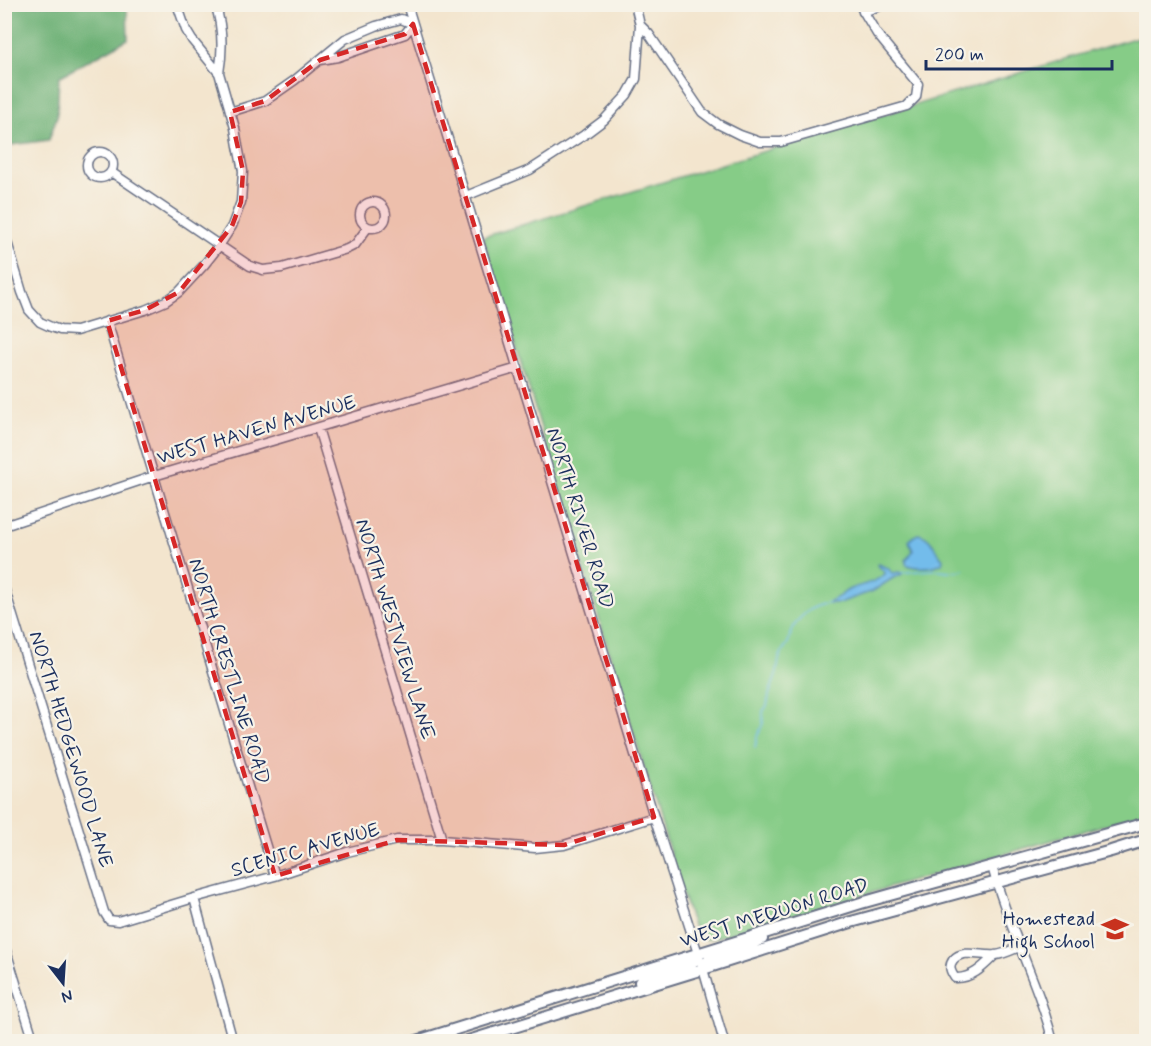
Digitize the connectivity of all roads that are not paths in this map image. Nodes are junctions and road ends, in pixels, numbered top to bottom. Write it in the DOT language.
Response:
graph roads {
  1 [pos="177,4"];
  2 [pos="215,4"];
  3 [pos="407,4"];
  4 [pos="635,4"];
  5 [pos="885,4"];
  6 [pos="861,8"];
  7 [pos="413,24"];
  8 [pos="640,25"];
  9 [pos="320,60"];
  10 [pos="219,73"];
  11 [pos="230,112"];
  12 [pos="111,172"];
  13 [pos="466,196"];
  14 [pos="368,227"];
  15 [pos="4,232"];
  16 [pos="219,246"];
  17 [pos="107,321"];
  18 [pos="518,368"];
  19 [pos="318,428"];
  20 [pos="154,476"];
  21 [pos="4,526"];
  22 [pos="4,587"];
  23 [pos="654,817"];
  24 [pos="1146,823"];
  25 [pos="442,840"];
  26 [pos="1146,840"];
  27 [pos="992,866"];
  28 [pos="275,876"];
  29 [pos="996,883"];
  30 [pos="194,898"];
  31 [pos="109,920"];
  32 [pos="774,929"];
  33 [pos="4,944"];
  34 [pos="1019,947"];
  35 [pos="697,954"];
  36 [pos="995,955"];
  37 [pos="702,969"];
  38 [pos="619,995"];
  39 [pos="34,1041"];
  40 [pos="232,1041"];
  41 [pos="414,1041"];
  42 [pos="465,1041"];
  43 [pos="724,1041"];
  44 [pos="1053,1041"];
  1 -- 10 [label="street"];
  2 -- 10 [label="street"];
  3 -- 7 [label="street, NORTH RIVER ROAD"];
  4 -- 8 [label="street"];
  5 -- 6 [label="street"];
  6 -- 8 [label="street"];
  7 -- 9 [label="street"];
  7 -- 9 [label="street"];
  7 -- 13 [label="street, NORTH RIVER ROAD"];
  8 -- 13 [label="street"];
  9 -- 11 [label="street"];
  10 -- 11 [label="street"];
  11 -- 16 [label="street"];
  12 -- 16 [label="street"];
  13 -- 18 [label="street, NORTH RIVER ROAD"];
  14 -- 16 [label="street"];
  15 -- 17 [label="street"];
  16 -- 17 [label="street"];
  17 -- 20 [label="street, NORTH CRESTLINE ROAD"];
  18 -- 19 [label="street, WEST HAVEN AVENUE"];
  18 -- 23 [label="street, NORTH RIVER ROAD"];
  19 -- 20 [label="street, WEST HAVEN AVENUE"];
  19 -- 25 [label="street, NORTH WESTVIEW LANE"];
  20 -- 21 [label="street, WEST HAVEN AVENUE"];
  20 -- 28 [label="street, NORTH CRESTLINE ROAD"];
  22 -- 31 [label="street, NORTH HEDGEWOOD LANE"];
  23 -- 25 [label="street, SCENIC AVENUE"];
  23 -- 35 [label="street, NORTH RIVER ROAD"];
  24 -- 27 [label="main road, WEST MEQUON ROAD"];
  25 -- 28 [label="street, SCENIC AVENUE"];
  26 -- 29 [label="main road, WEST MEQUON ROAD"];
  27 -- 29 [label="street"];
  27 -- 32 [label="main road, WEST MEQUON ROAD"];
  28 -- 30 [label="street, SCENIC AVENUE"];
  29 -- 34 [label="street"];
  29 -- 37 [label="main road, WEST MEQUON ROAD"];
  30 -- 31 [label="street, SCENIC AVENUE"];
  30 -- 40 [label="street"];
  32 -- 35 [label="main road, WEST MEQUON ROAD"];
  32 -- 37 [label="main road"];
  33 -- 39 [label="street"];
  34 -- 36 [label="street"];
  34 -- 44 [label="street"];
  35 -- 37 [label="street, NORTH RIVER ROAD"];
  35 -- 38 [label="main road"];
  35 -- 41 [label="main road, WEST MEQUON ROAD"];
  36 -- 36 [label="street"];
  37 -- 38 [label="main road, WEST MEQUON ROAD"];
  37 -- 43 [label="street, NORTH RIVER ROAD"];
  38 -- 42 [label="main road, WEST MEQUON ROAD"];
}
